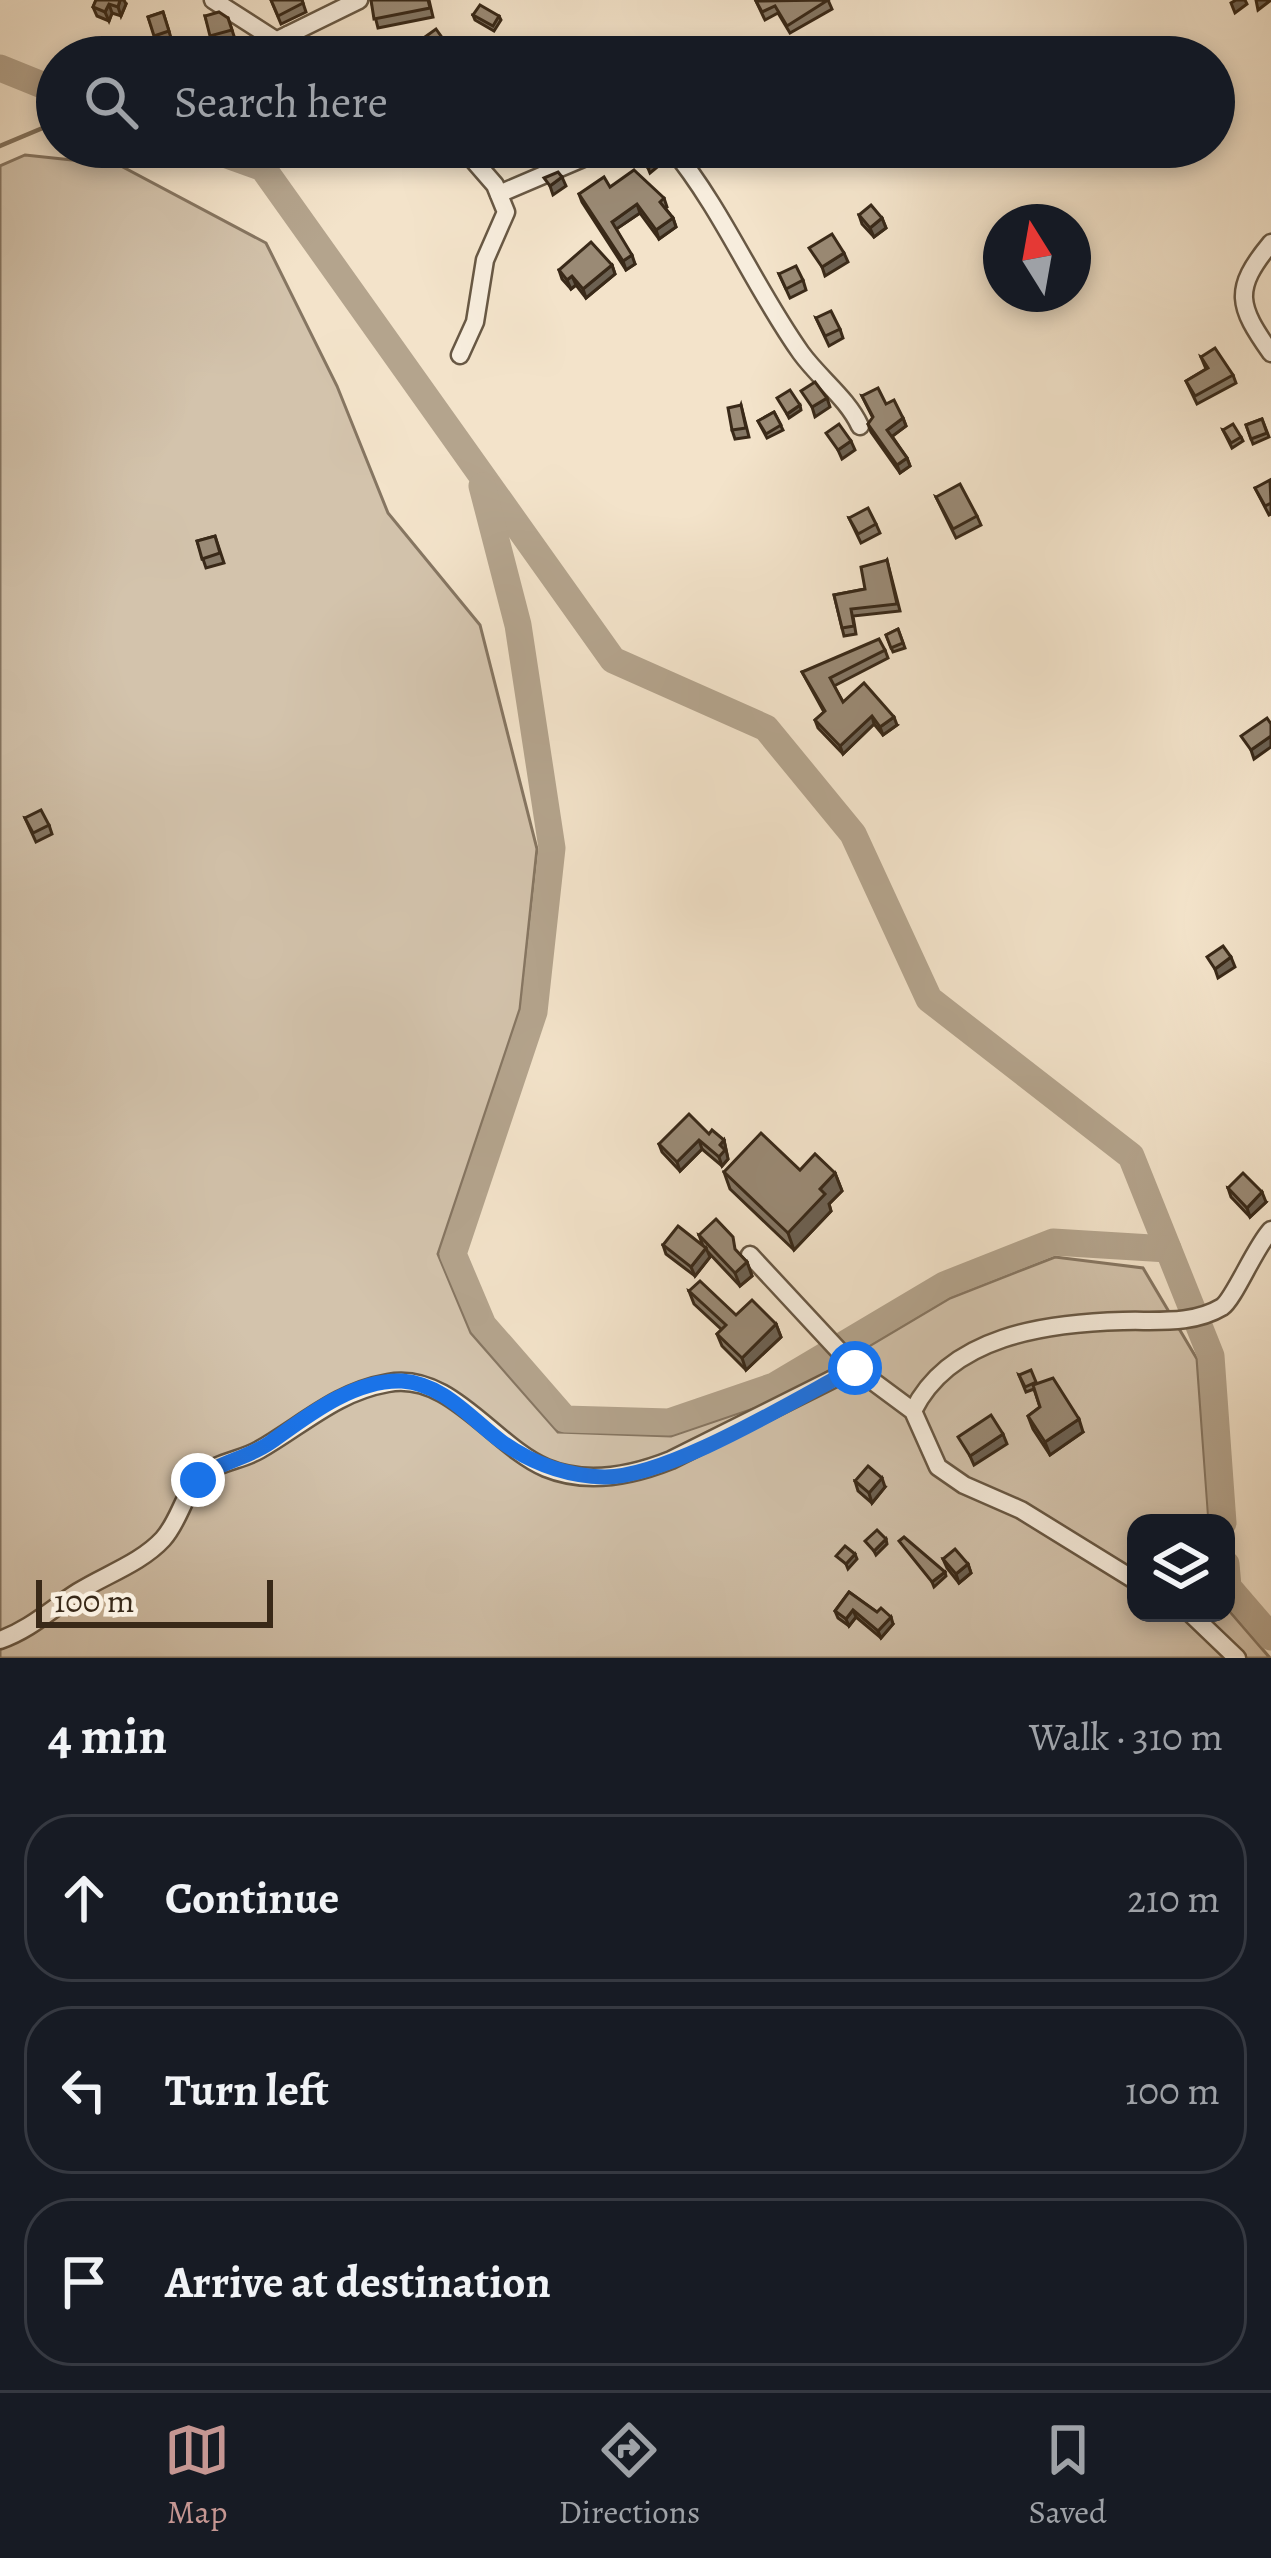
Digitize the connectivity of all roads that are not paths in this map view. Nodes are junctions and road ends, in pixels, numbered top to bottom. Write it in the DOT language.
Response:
graph roads {
  1 [pos="213,0"];
  2 [pos="358,0"];
  3 [pos="279,36"];
  4 [pos="287,36"];
  5 [pos="479,168"];
  6 [pos="560,168"];
  7 [pos="686,168"];
  8 [pos="499,194"];
  9 [pos="1271,243"];
  10 [pos="1271,353"];
  11 [pos="460,355"];
  12 [pos="860,426"];
  13 [pos="1271,1230"];
  14 [pos="751,1255"];
  15 [pos="855,1368"];
  16 [pos="913,1411"];
  17 [pos="1127,1575"];
  18 [pos="1199,1622"];
  19 [pos="0,1640"];
  20 [pos="1237,1658"];
  1 -- 3 [label="street"];
  2 -- 4 [label="street"];
  5 -- 8 [label="street"];
  6 -- 8 [label="street"];
  7 -- 12 [label="street"];
  8 -- 11 [label="street"];
  9 -- 10 [label="street"];
  13 -- 16 [label="street"];
  14 -- 15 [label="street"];
  15 -- 16 [label="street"];
  15 -- 19 [label="street"];
  16 -- 17 [label="street"];
  18 -- 20 [label="street"];
}
